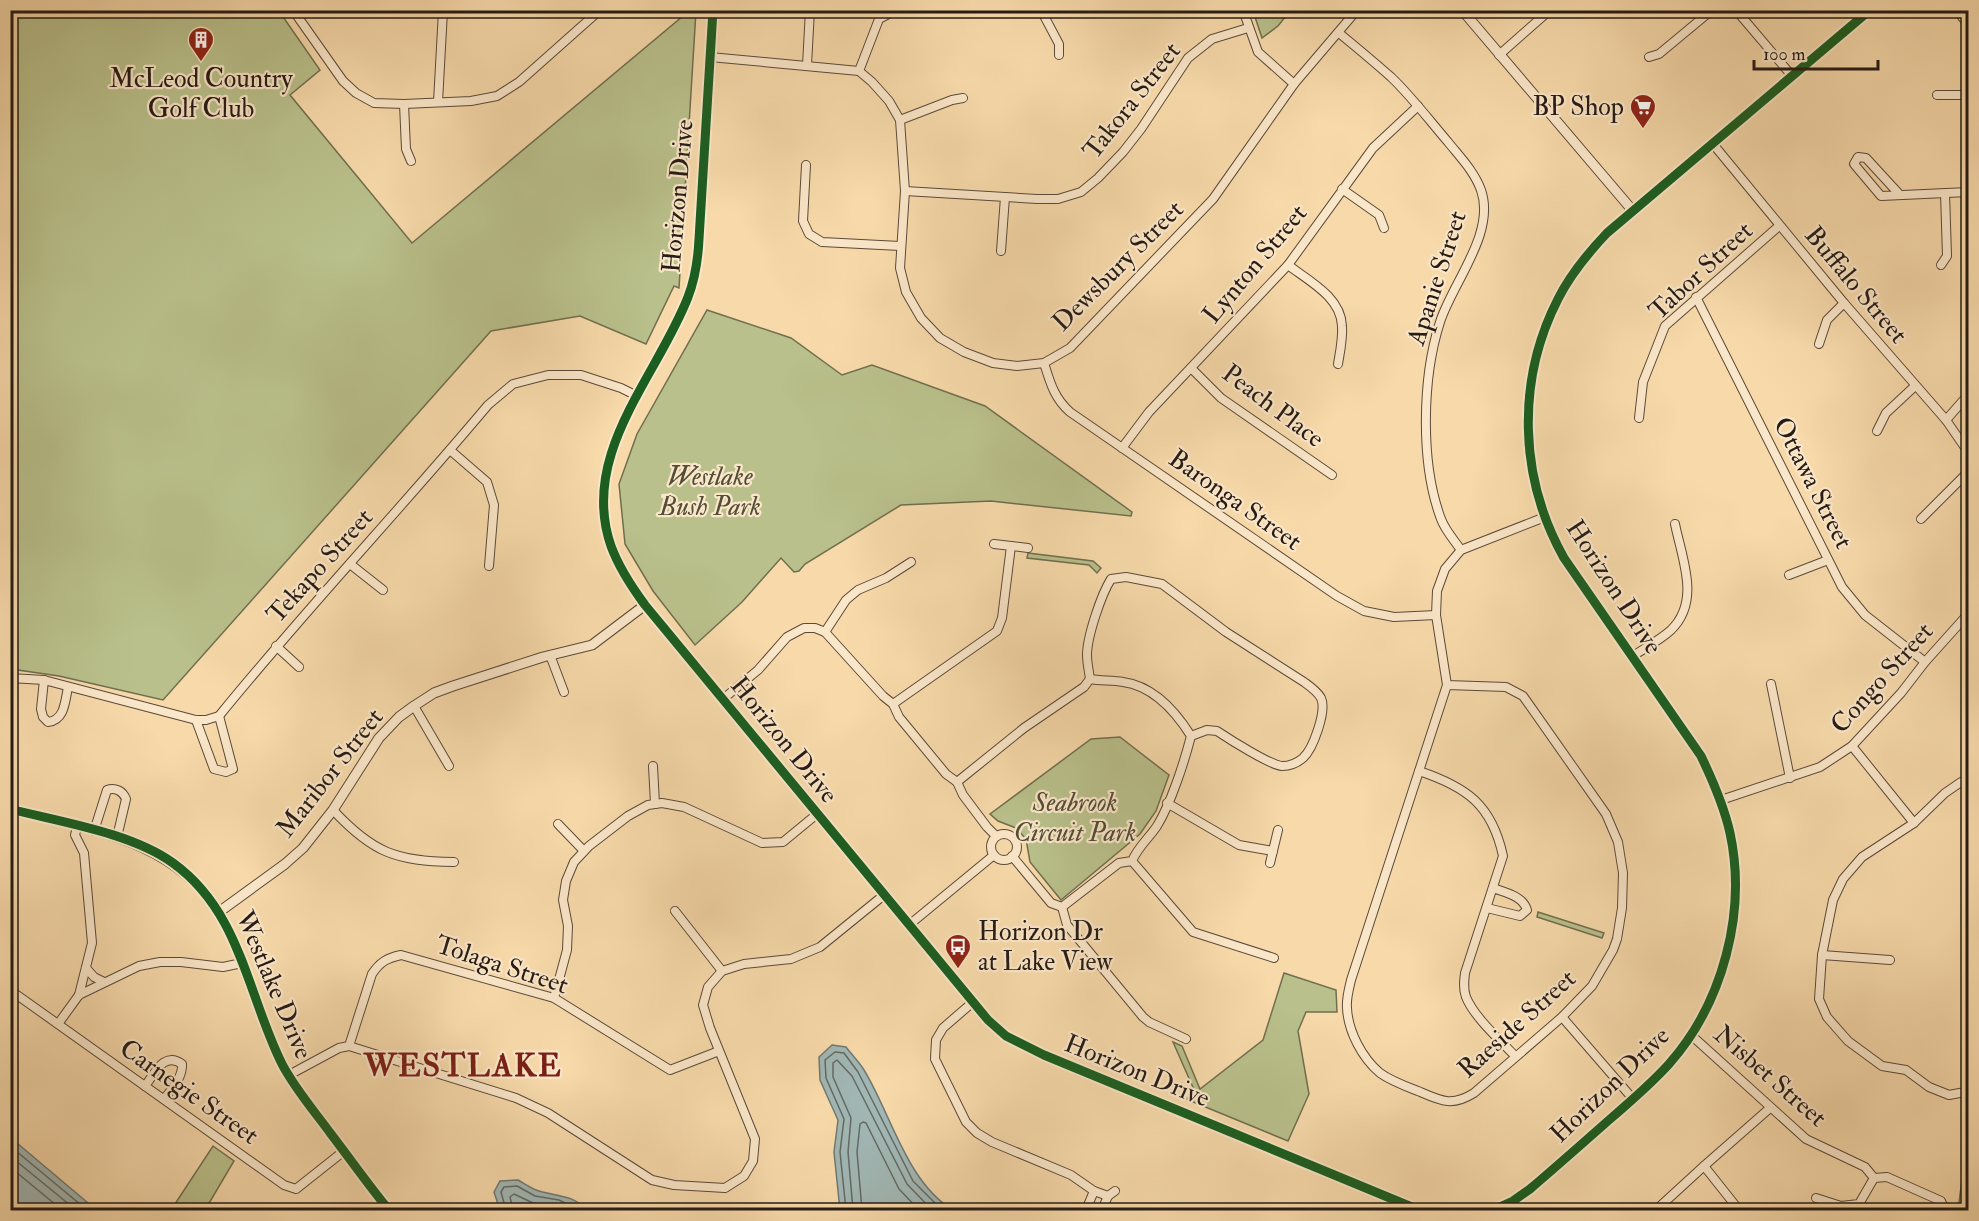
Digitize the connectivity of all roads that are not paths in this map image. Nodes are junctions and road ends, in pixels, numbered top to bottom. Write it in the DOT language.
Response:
graph roads {
  1 [pos="293,10"];
  2 [pos="433,10"];
  3 [pos="600,10"];
  4 [pos="713,10"];
  5 [pos="810,10"];
  6 [pos="896,10"];
  7 [pos="1041,10"];
  8 [pos="1243,10"];
  9 [pos="1357,10"];
  10 [pos="1462,10"];
  11 [pos="1550,10"];
  12 [pos="1712,10"];
  13 [pos="1736,10"];
  14 [pos="1870,10"];
  15 [pos="1957,10"];
  16 [pos="444,11"];
  17 [pos="1968,25"];
  18 [pos="1248,28"];
  19 [pos="1339,33"];
  20 [pos="1059,55"];
  21 [pos="1498,55"];
  22 [pos="710,57"];
  23 [pos="1649,57"];
  24 [pos="807,65"];
  25 [pos="859,71"];
  26 [pos="1792,76"];
  27 [pos="1294,84"];
  28 [pos="1937,95"];
  29 [pos="1968,95"];
  30 [pos="963,98"];
  31 [pos="438,102"];
  32 [pos="404,104"];
  33 [pos="1418,106"];
  34 [pos="900,120"];
  35 [pos="1713,144"];
  36 [pos="411,161"];
  37 [pos="806,165"];
  38 [pos="1342,189"];
  39 [pos="905,190"];
  40 [pos="1968,192"];
  41 [pos="1945,193"];
  42 [pos="1900,195"];
  43 [pos="1005,197"];
  44 [pos="1633,211"];
  45 [pos="1779,226"];
  46 [pos="1384,228"];
  47 [pos="900,246"];
  48 [pos="1001,251"];
  49 [pos="1288,265"];
  50 [pos="1941,265"];
  51 [pos="1696,297"];
  52 [pos="1844,303"];
  53 [pos="1819,344"];
  54 [pos="1044,363"];
  55 [pos="1338,364"];
  56 [pos="1191,368"];
  57 [pos="1915,386"];
  58 [pos="1968,395"];
  59 [pos="637,396"];
  60 [pos="1639,418"];
  61 [pos="1946,420"];
  62 [pos="1876,431"];
  63 [pos="1122,448"];
  64 [pos="450,450"];
  65 [pos="1968,452"];
  66 [pos="1968,472"];
  67 [pos="1332,476"];
  68 [pos="1545,517"];
  69 [pos="1921,519"];
  70 [pos="1675,524"];
  71 [pos="993,544"];
  72 [pos="1011,546"];
  73 [pos="1028,548"];
  74 [pos="1461,550"];
  75 [pos="1828,560"];
  76 [pos="911,562"];
  77 [pos="350,564"];
  78 [pos="489,566"];
  79 [pos="1789,575"];
  80 [pos="383,590"];
  81 [pos="645,605"];
  82 [pos="1968,614"];
  83 [pos="1436,615"];
  84 [pos="825,632"];
  85 [pos="276,646"];
  86 [pos="550,656"];
  87 [pos="1633,656"];
  88 [pos="1925,662"];
  89 [pos="298,667"];
  90 [pos="10,678"];
  91 [pos="1090,679"];
  92 [pos="44,680"];
  93 [pos="1771,684"];
  94 [pos="1447,685"];
  95 [pos="68,687"];
  96 [pos="564,692"];
  97 [pos="723,699"];
  98 [pos="893,704"];
  99 [pos="414,706"];
  100 [pos="219,716"];
  101 [pos="196,720"];
  102 [pos="1191,736"];
  103 [pos="1852,746"];
  104 [pos="449,766"];
  105 [pos="653,766"];
  106 [pos="1419,771"];
  107 [pos="1790,778"];
  108 [pos="957,782"];
  109 [pos="1968,784"];
  110 [pos="1721,800"];
  111 [pos="1167,803"];
  112 [pos="655,804"];
  113 [pos="10,809"];
  114 [pos="333,810"];
  115 [pos="817,814"];
  116 [pos="1914,823"];
  117 [pos="558,824"];
  118 [pos="77,826"];
  119 [pos="1278,830"];
  120 [pos="94,831"];
  121 [pos="996,836"];
  122 [pos="117,837"];
  123 [pos="1273,851"];
  124 [pos="584,852"];
  125 [pos="994,855"];
  126 [pos="1012,856"];
  127 [pos="1132,861"];
  128 [pos="454,862"];
  129 [pos="1270,863"];
  130 [pos="1493,888"];
  131 [pos="884,895"];
  132 [pos="1062,907"];
  133 [pos="1487,908"];
  134 [pos="675,911"];
  135 [pos="219,912"];
  136 [pos="909,925"];
  137 [pos="1822,954"];
  138 [pos="1274,958"];
  139 [pos="1890,960"];
  140 [pos="242,963"];
  141 [pos="86,968"];
  142 [pos="722,971"];
  143 [pos="104,982"];
  144 [pos="10,990"];
  145 [pos="79,995"];
  146 [pos="554,998"];
  147 [pos="973,1002"];
  148 [pos="1562,1017"];
  149 [pos="58,1024"];
  150 [pos="1691,1035"];
  151 [pos="1186,1038"];
  152 [pos="349,1046"];
  153 [pos="719,1051"];
  154 [pos="1515,1056"];
  155 [pos="289,1076"];
  156 [pos="1968,1084"];
  157 [pos="146,1086"];
  158 [pos="1633,1099"];
  159 [pos="164,1100"];
  160 [pos="1770,1108"];
  161 [pos="344,1151"];
  162 [pos="1704,1166"];
  163 [pos="1874,1178"];
  164 [pos="1094,1191"];
  165 [pos="1815,1198"];
  166 [pos="389,1210"];
  167 [pos="1086,1210"];
  168 [pos="1102,1210"];
  169 [pos="1419,1210"];
  170 [pos="1493,1210"];
  171 [pos="1656,1210"];
  172 [pos="1739,1210"];
  173 [pos="1945,1210"];
  1 -- 32 [label="street"];
  2 -- 16 [label="street"];
  3 -- 31 [label="street"];
  4 -- 22 [label="street, Horizon Drive"];
  5 -- 24 [label="street"];
  6 -- 25 [label="street"];
  7 -- 20 [label="street"];
  8 -- 18 [label="street"];
  9 -- 19 [label="street, Dewsbury Street"];
  10 -- 21 [label="street"];
  11 -- 21 [label="street"];
  12 -- 23 [label="street"];
  13 -- 26 [label="street"];
  14 -- 26 [label="street, Horizon Drive"];
  15 -- 17 [label="street"];
  16 -- 31 [label="street"];
  18 -- 27 [label="street"];
  18 -- 43 [label="street, Takora Street"];
  19 -- 27 [label="street, Dewsbury Street"];
  19 -- 33 [label="street, Apanie Street"];
  21 -- 44 [label="street"];
  22 -- 24 [label="street"];
  22 -- 59 [label="street, Horizon Drive"];
  24 -- 25 [label="street"];
  25 -- 34 [label="street, Dewsbury Street"];
  26 -- 35 [label="street, Horizon Drive"];
  27 -- 54 [label="street, Dewsbury Street"];
  28 -- 29 [label="street"];
  30 -- 34 [label="street"];
  31 -- 32 [label="street"];
  32 -- 36 [label="street"];
  33 -- 38 [label="street, Lynton Street"];
  33 -- 74 [label="street, Apanie Street"];
  34 -- 39 [label="street, Dewsbury Street"];
  35 -- 44 [label="street, Horizon Drive"];
  35 -- 45 [label="street, Buffalo Street"];
  37 -- 47 [label="street"];
  38 -- 46 [label="street"];
  38 -- 49 [label="street, Lynton Street"];
  39 -- 43 [label="street, Takora Street"];
  39 -- 47 [label="street, Dewsbury Street"];
  40 -- 41 [label="street"];
  41 -- 42 [label="street"];
  41 -- 50 [label="street"];
  42 -- 42 [label="street"];
  43 -- 48 [label="street"];
  44 -- 68 [label="street, Horizon Drive"];
  45 -- 51 [label="street, Tabor Street"];
  45 -- 52 [label="street, Buffalo Street"];
  47 -- 54 [label="street, Dewsbury Street"];
  49 -- 55 [label="street"];
  49 -- 56 [label="street, Lynton Street"];
  51 -- 60 [label="street, Tabor Street"];
  51 -- 75 [label="street, Ottawa Street"];
  52 -- 53 [label="street"];
  52 -- 57 [label="street, Buffalo Street"];
  54 -- 63 [label="street, Baronga Street"];
  56 -- 63 [label="street, Lynton Street"];
  56 -- 67 [label="street, Peach Place"];
  57 -- 61 [label="street, Buffalo Street"];
  57 -- 62 [label="street"];
  58 -- 61 [label="street"];
  59 -- 64 [label="street, Tekapo Street"];
  59 -- 81 [label="street, Horizon Drive"];
  61 -- 65 [label="street, Buffalo Street"];
  63 -- 83 [label="street, Baronga Street"];
  64 -- 77 [label="street, Tekapo Street"];
  64 -- 78 [label="street"];
  66 -- 69 [label="street"];
  68 -- 74 [label="street"];
  68 -- 87 [label="street, Horizon Drive"];
  70 -- 87 [label="street"];
  71 -- 72 [label="street"];
  72 -- 73 [label="street"];
  72 -- 98 [label="street"];
  74 -- 83 [label="street, Raeside Street"];
  75 -- 79 [label="street"];
  75 -- 88 [label="street, Ottawa Street"];
  76 -- 84 [label="street"];
  77 -- 80 [label="street"];
  77 -- 85 [label="street, Tekapo Street"];
  81 -- 86 [label="street, Maribor Street"];
  81 -- 97 [label="street, Horizon Drive"];
  82 -- 88 [label="street, Congo Street"];
  83 -- 94 [label="street, Raeside Street"];
  84 -- 97 [label="street"];
  84 -- 98 [label="street"];
  85 -- 89 [label="street"];
  85 -- 100 [label="street, Tekapo Street"];
  86 -- 96 [label="street"];
  86 -- 99 [label="street, Maribor Street"];
  87 -- 110 [label="street, Horizon Drive"];
  88 -- 103 [label="street, Congo Street"];
  90 -- 92 [label="street"];
  91 -- 102 [label="street"];
  91 -- 102 [label="street"];
  91 -- 108 [label="street"];
  92 -- 95 [label="street"];
  92 -- 95 [label="street"];
  93 -- 107 [label="street"];
  94 -- 106 [label="street, Raeside Street"];
  94 -- 148 [label="street, Raeside Street"];
  95 -- 101 [label="street"];
  97 -- 115 [label="street, Horizon Drive"];
  98 -- 108 [label="street"];
  99 -- 104 [label="street"];
  99 -- 114 [label="street, Maribor Street"];
  100 -- 101 [label="street"];
  100 -- 101 [label="street"];
  102 -- 111 [label="street"];
  103 -- 107 [label="street, Congo Street"];
  103 -- 116 [label="street"];
  105 -- 112 [label="street"];
  106 -- 130 [label="street"];
  106 -- 154 [label="street, Raeside Street"];
  107 -- 110 [label="street, Congo Street"];
  108 -- 121 [label="street"];
  109 -- 116 [label="street"];
  110 -- 150 [label="street, Horizon Drive"];
  111 -- 123 [label="street"];
  111 -- 127 [label="street"];
  112 -- 115 [label="street"];
  112 -- 124 [label="street"];
  113 -- 118 [label="street, Westlake Drive"];
  114 -- 128 [label="street"];
  114 -- 135 [label="street, Maribor Street"];
  115 -- 131 [label="street, Horizon Drive"];
  116 -- 137 [label="street"];
  117 -- 124 [label="street"];
  118 -- 120 [label="street, Westlake Drive"];
  118 -- 141 [label="street"];
  119 -- 123 [label="street"];
  120 -- 122 [label="street, Westlake Drive"];
  120 -- 122 [label="street"];
  121 -- 125 [label="street"];
  121 -- 126 [label="street"];
  122 -- 135 [label="street, Westlake Drive"];
  123 -- 129 [label="street"];
  124 -- 146 [label="street"];
  125 -- 126 [label="street"];
  125 -- 136 [label="street"];
  126 -- 132 [label="street"];
  127 -- 132 [label="street"];
  127 -- 138 [label="street"];
  130 -- 133 [label="street"];
  130 -- 133 [label="street"];
  131 -- 136 [label="street, Horizon Drive"];
  131 -- 142 [label="street"];
  132 -- 151 [label="street"];
  133 -- 154 [label="street"];
  134 -- 142 [label="street"];
  135 -- 140 [label="street, Westlake Drive"];
  136 -- 147 [label="street, Horizon Drive"];
  137 -- 139 [label="street"];
  137 -- 156 [label="street"];
  140 -- 143 [label="street"];
  140 -- 155 [label="street, Westlake Drive"];
  141 -- 143 [label="street"];
  141 -- 145 [label="street"];
  142 -- 153 [label="street"];
  143 -- 145 [label="street"];
  144 -- 149 [label="street, Carnegie Street"];
  145 -- 149 [label="street"];
  146 -- 152 [label="street, Tolaga Street"];
  146 -- 153 [label="street, Tolaga Street"];
  147 -- 164 [label="street"];
  147 -- 169 [label="street, Horizon Drive"];
  148 -- 154 [label="street, Raeside Street"];
  148 -- 158 [label="street"];
  149 -- 157 [label="street, Carnegie Street"];
  150 -- 158 [label="street, Horizon Drive"];
  150 -- 160 [label="street, Nisbet Street"];
  152 -- 153 [label="street"];
  152 -- 155 [label="street"];
  155 -- 161 [label="street, Westlake Drive"];
  157 -- 159 [label="street, Carnegie Street"];
  157 -- 159 [label="street"];
  158 -- 170 [label="street, Horizon Drive"];
  159 -- 161 [label="street, Carnegie Street"];
  160 -- 162 [label="street"];
  160 -- 163 [label="street, Nisbet Street"];
  161 -- 166 [label="street, Westlake Drive"];
  162 -- 171 [label="street"];
  162 -- 172 [label="street"];
  163 -- 165 [label="street"];
  163 -- 173 [label="street, Nisbet Street"];
  164 -- 167 [label="street"];
  164 -- 168 [label="street"];
}
